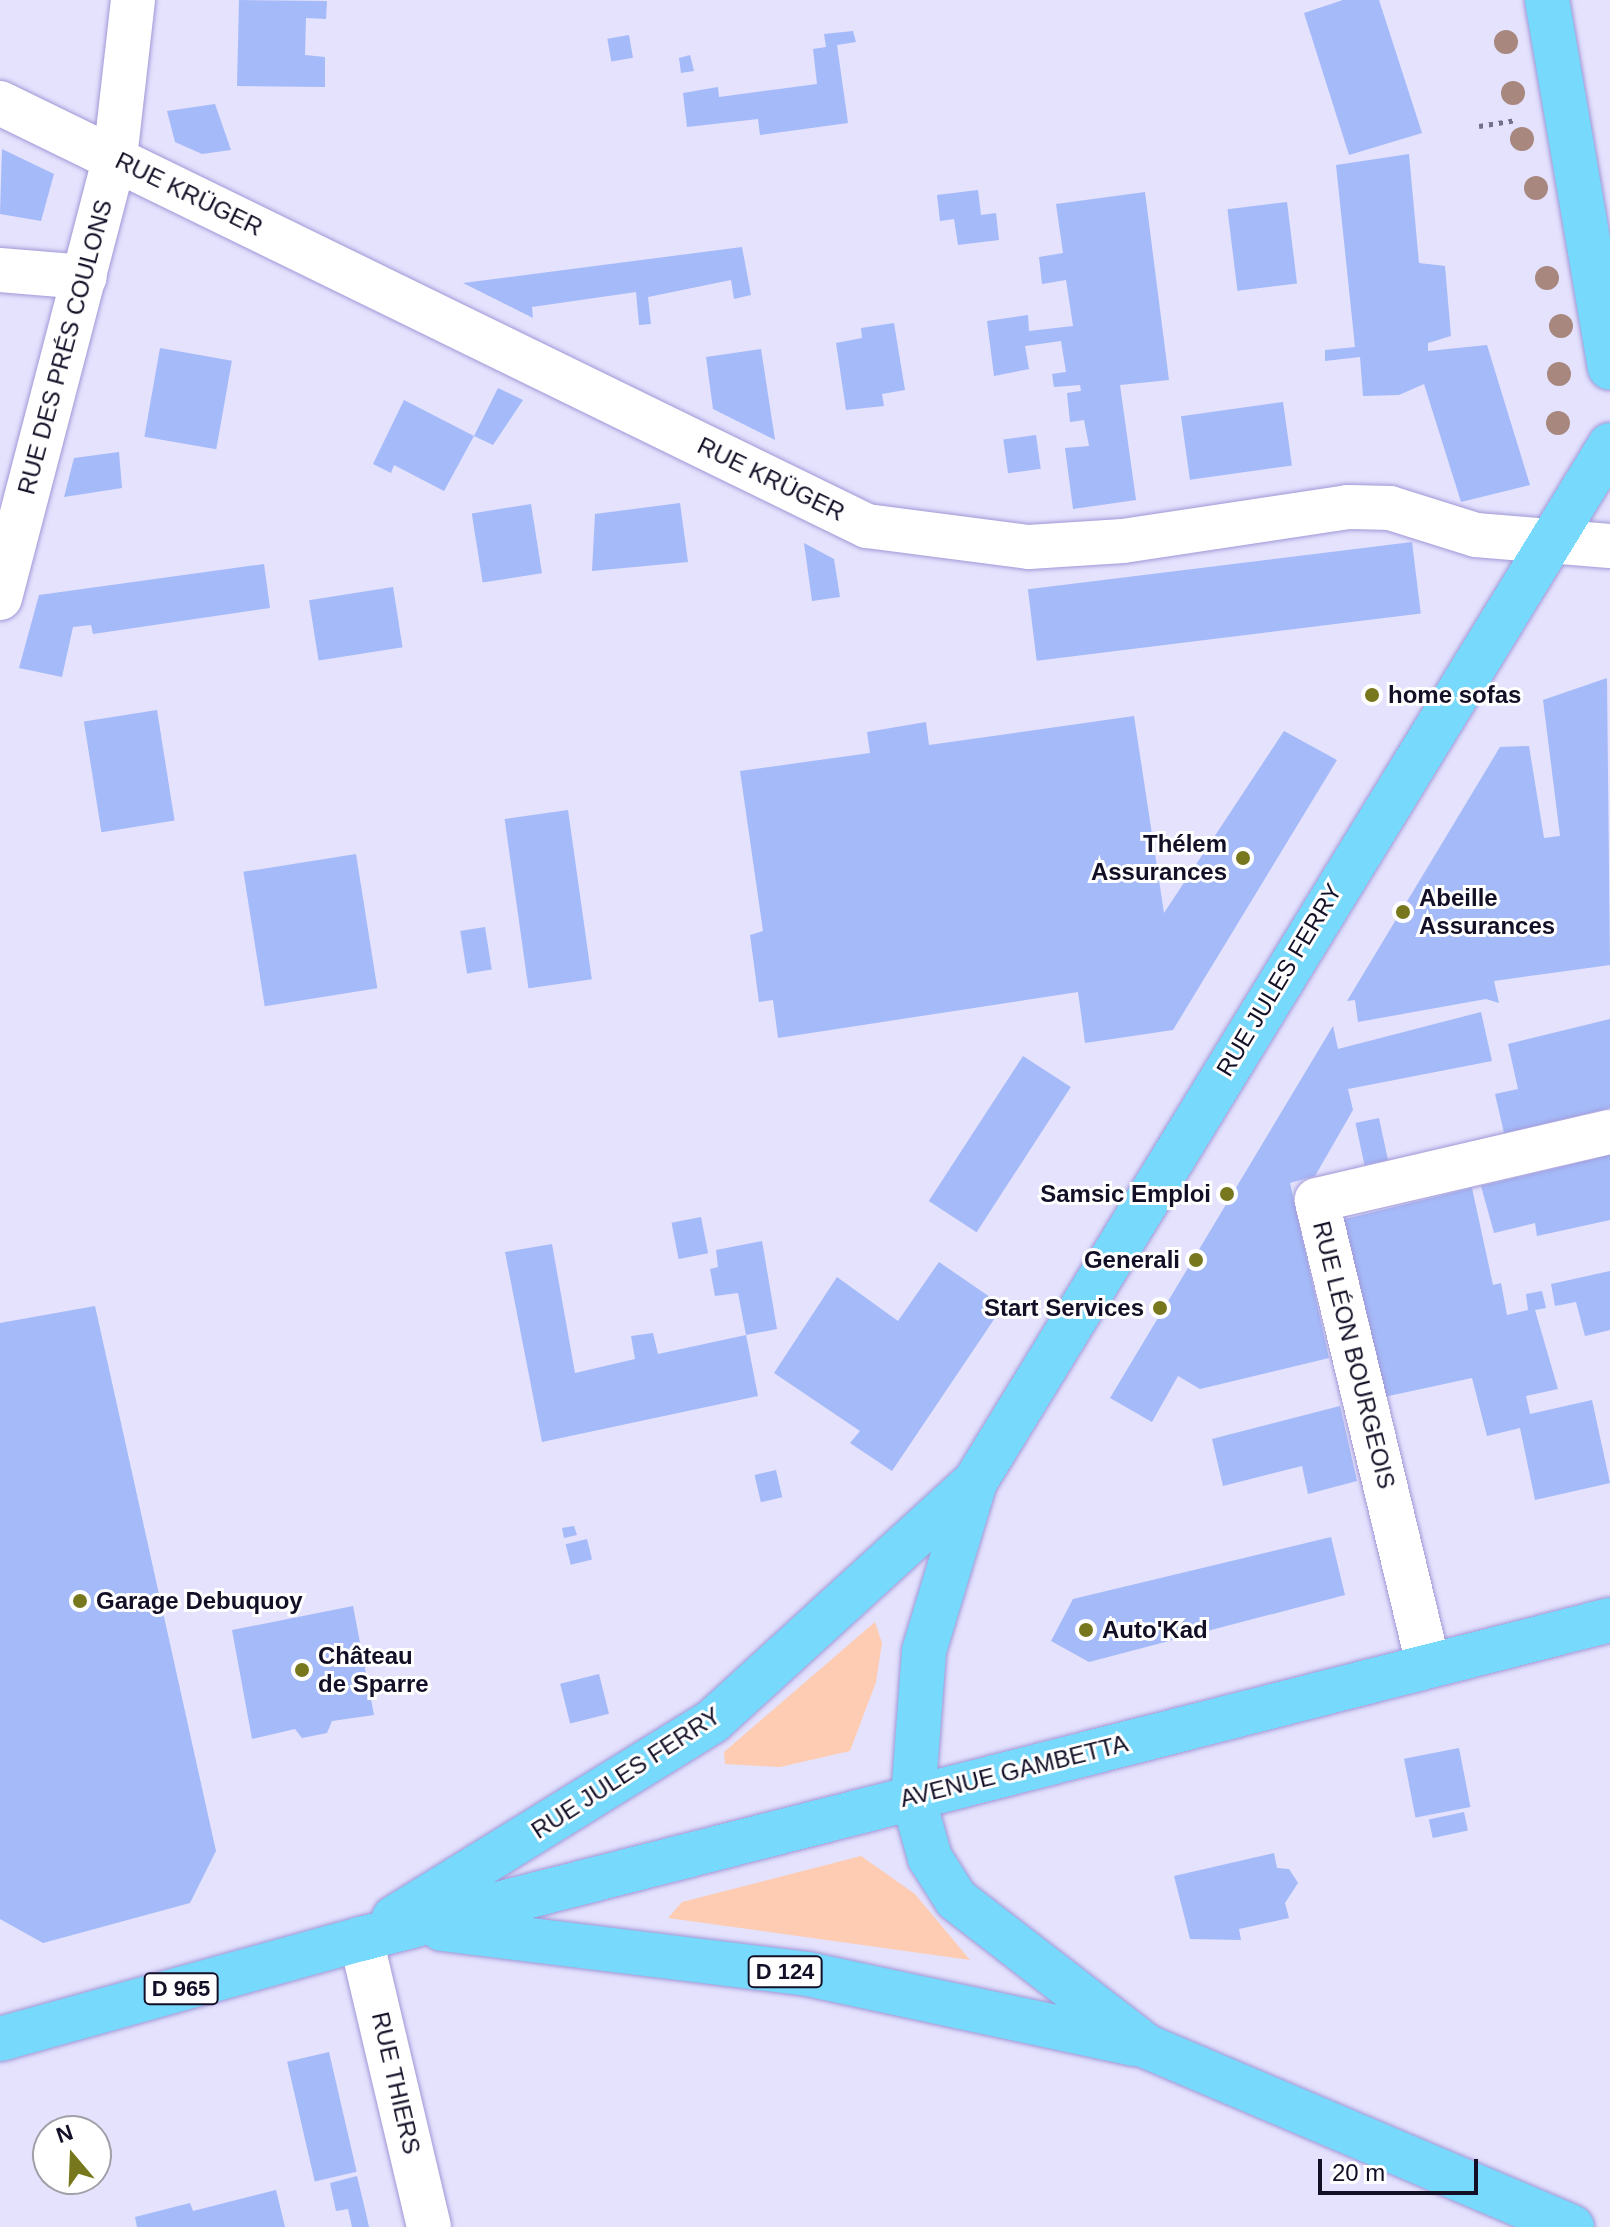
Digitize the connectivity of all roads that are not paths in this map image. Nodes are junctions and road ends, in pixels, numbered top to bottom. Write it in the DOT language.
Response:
graph roads {
  1 [pos="133,0"];
  2 [pos="1547,0"];
  3 [pos="0,103"];
  4 [pos="115,158"];
  5 [pos="0,270"];
  6 [pos="85,277"];
  7 [pos="1610,368"];
  8 [pos="1597,462"];
  9 [pos="1546,540"];
  10 [pos="1610,546"];
  11 [pos="0,598"];
  12 [pos="1610,1132"];
  13 [pos="975,1482"];
  14 [pos="1610,1620"];
  15 [pos="1428,1664"];
  16 [pos="913,1798"];
  17 [pos="419,1926"];
  18 [pos="361,1939"];
  19 [pos="0,2039"];
  20 [pos="1146,2046"];
  21 [pos="429,2227"];
  22 [pos="1572,2227"];
  1 -- 4 [label="street, RUE DES PRÉS COULONS"];
  2 -- 7 [label="main road"];
  3 -- 4 [label="street, RUE KRÜGER"];
  4 -- 6 [label="street, RUE DES PRÉS COULONS"];
  4 -- 9 [label="street, RUE KRÜGER"];
  5 -- 6 [label="street"];
  6 -- 11 [label="street, RUE DES PRÉS COULONS"];
  8 -- 9 [label="main road, RUE JULES FERRY"];
  9 -- 10 [label="street, RUE KRÜGER"];
  9 -- 13 [label="main road, RUE JULES FERRY"];
  12 -- 15 [label="street, RUE LÉON BOURGEOIS"];
  13 -- 16 [label="main road, RUE JULES FERRY"];
  13 -- 18 [label="main road, RUE JULES FERRY"];
  14 -- 15 [label="main road, AVENUE GAMBETTA"];
  15 -- 16 [label="main road, AVENUE GAMBETTA"];
  16 -- 17 [label="main road, AVENUE GAMBETTA"];
  16 -- 20 [label="main road, D 124"];
  17 -- 18 [label="main road, AVENUE GAMBETTA"];
  17 -- 20 [label="main road, AVENUE GAMBETTA / D 124"];
  18 -- 19 [label="main road, AVENUE GAMBETTA / D 965"];
  18 -- 21 [label="street, RUE THIERS"];
  20 -- 22 [label="main road, D 124"];
}
